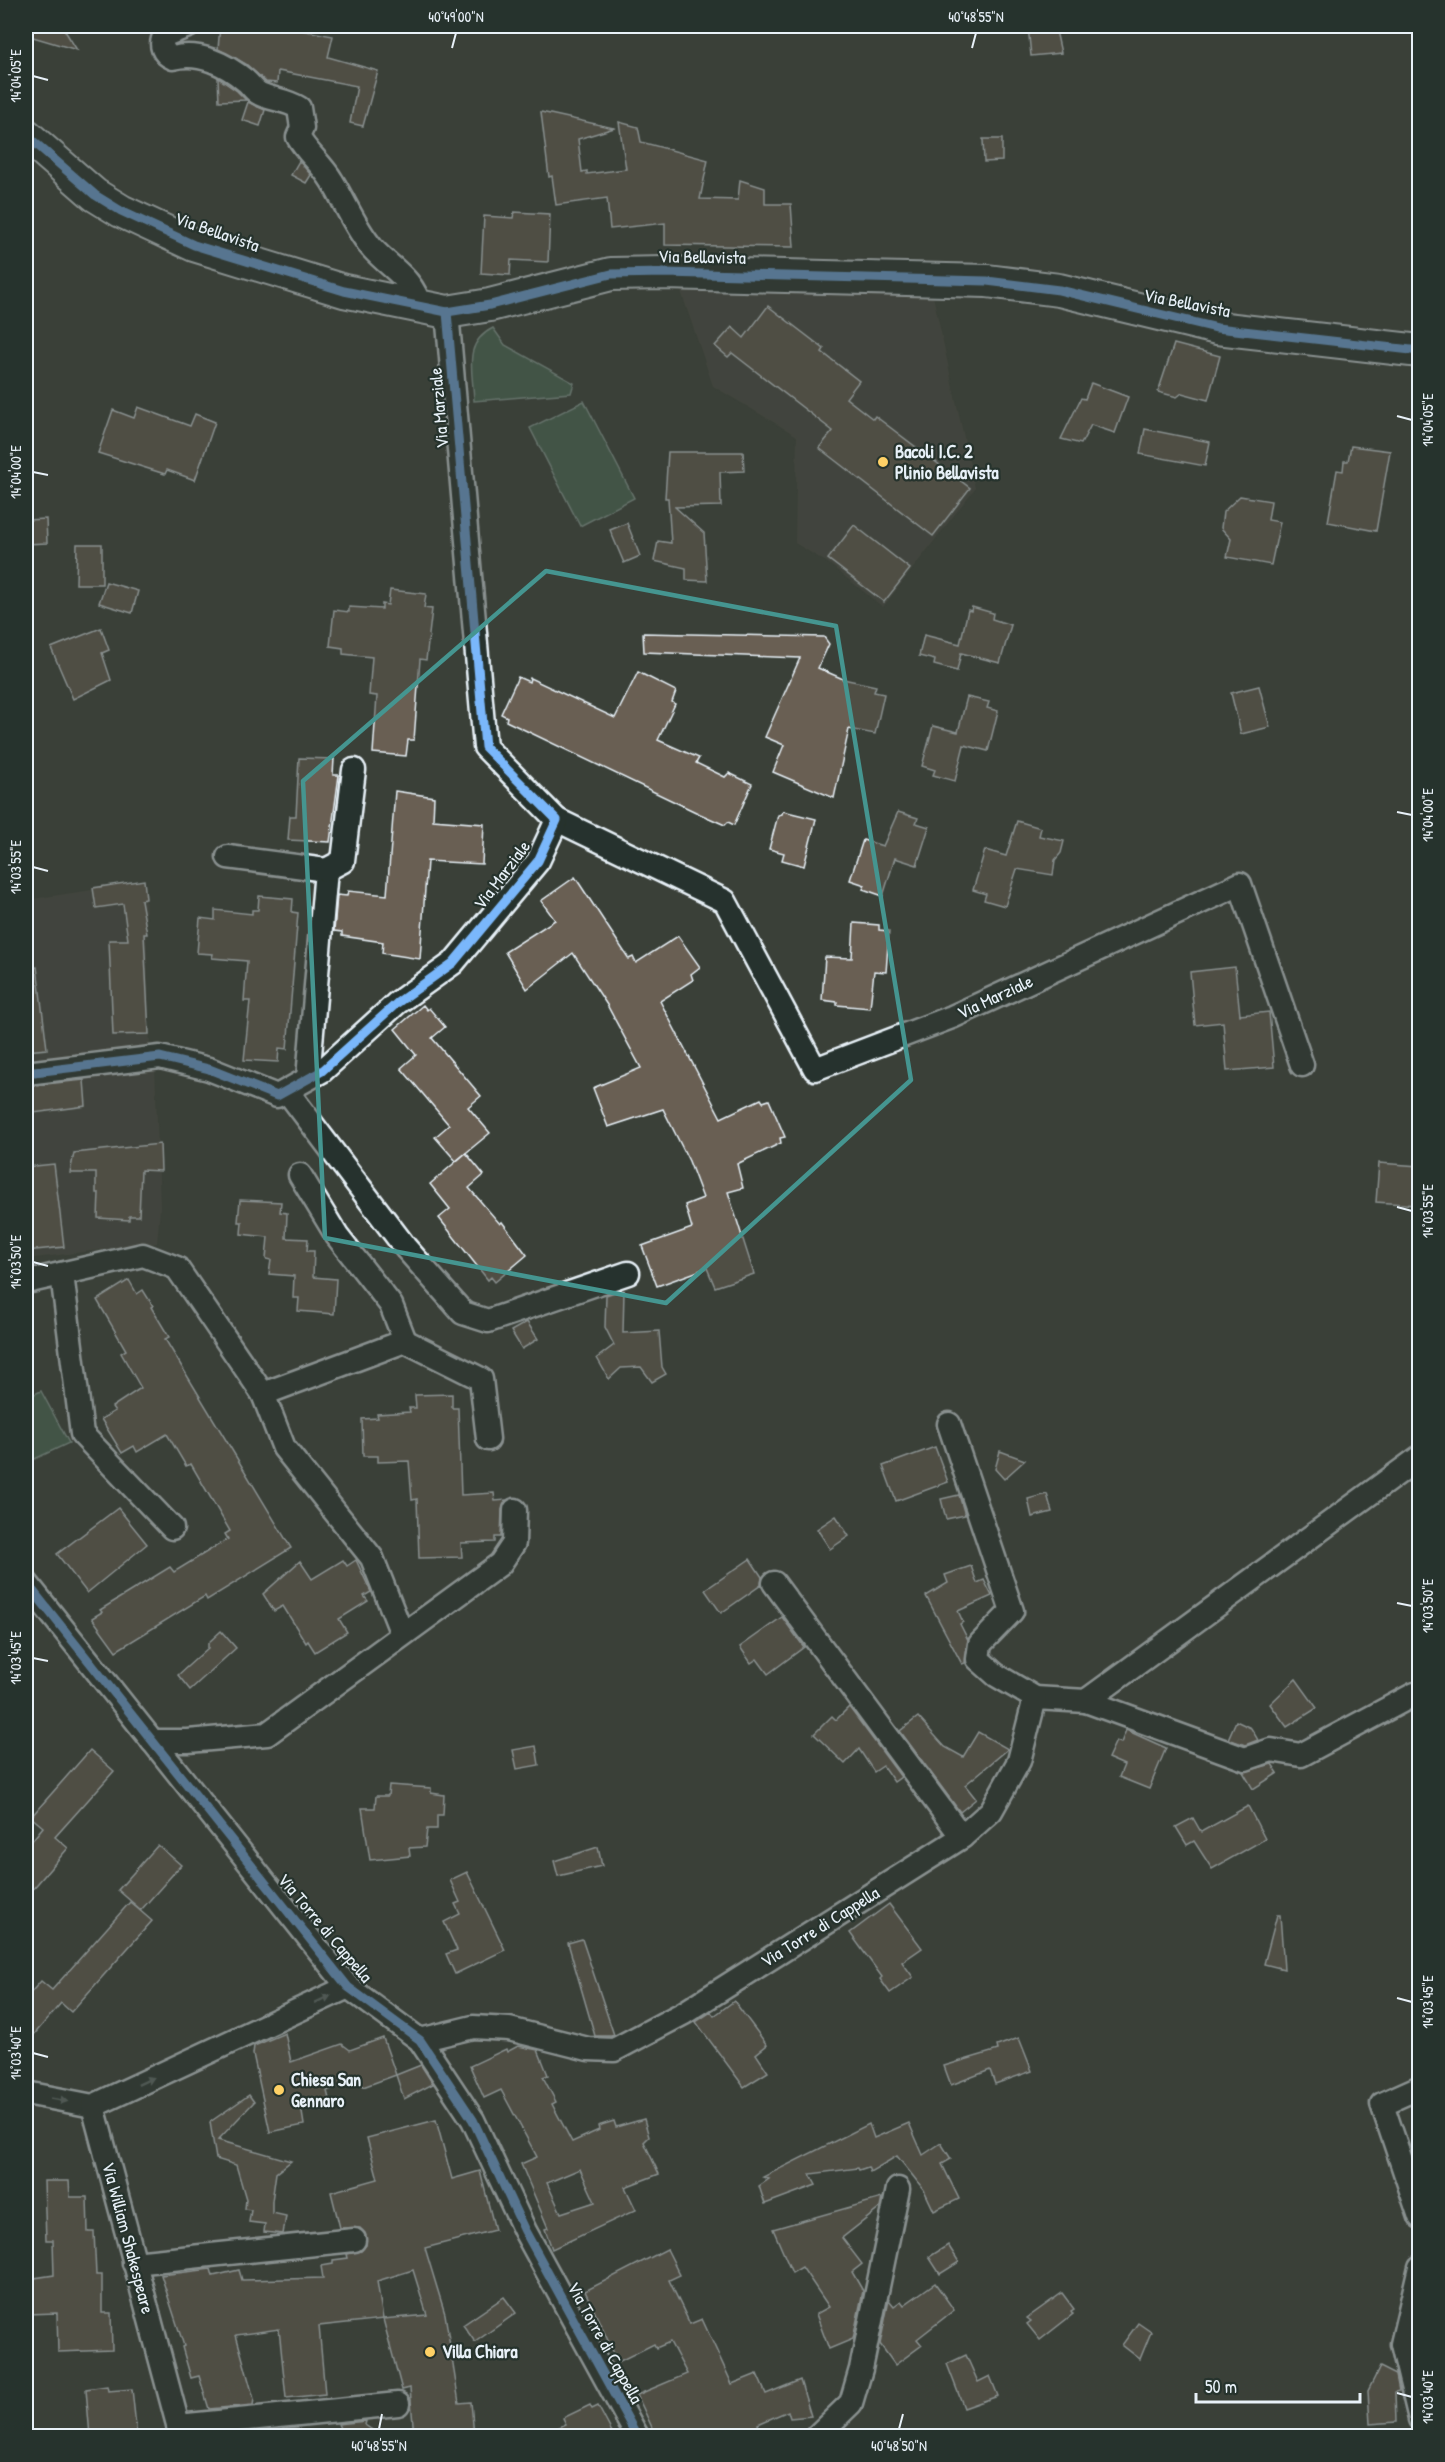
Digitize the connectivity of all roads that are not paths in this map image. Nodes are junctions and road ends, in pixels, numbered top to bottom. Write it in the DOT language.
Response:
graph roads {
  1 [pos="188,26"];
  2 [pos="29,139"];
  3 [pos="434,310"];
  4 [pos="1419,351"];
  5 [pos="354,770"];
  6 [pos="557,820"];
  7 [pos="228,857"];
  8 [pos="326,870"];
  9 [pos="1302,1065"];
  10 [pos="26,1073"];
  11 [pos="308,1078"];
  12 [pos="286,1091"];
  13 [pos="300,1175"];
  14 [pos="628,1273"];
  15 [pos="62,1274"];
  16 [pos="26,1282"];
  17 [pos="405,1341"];
  18 [pos="263,1394"];
  19 [pos="950,1424"];
  20 [pos="488,1439"];
  21 [pos="1419,1457"];
  22 [pos="516,1510"];
  23 [pos="172,1528"];
  24 [pos="26,1582"];
  25 [pos="774,1583"];
  26 [pos="402,1634"];
  27 [pos="1035,1698"];
  28 [pos="1086,1701"];
  29 [pos="1419,1701"];
  30 [pos="152,1741"];
  31 [pos="962,1837"];
  32 [pos="348,1988"];
  33 [pos="420,2040"];
  34 [pos="1419,2087"];
  35 [pos="26,2093"];
  36 [pos="93,2106"];
  37 [pos="898,2189"];
  38 [pos="1419,2217"];
  39 [pos="354,2240"];
  40 [pos="134,2263"];
  41 [pos="1419,2267"];
  42 [pos="1414,2320"];
  43 [pos="398,2404"];
  44 [pos="1419,2420"];
  45 [pos="179,2431"];
  46 [pos="638,2436"];
  47 [pos="817,2436"];
  1 -- 3 [label="street"];
  2 -- 3 [label="street, Via Bellavista"];
  3 -- 4 [label="street, Via Bellavista"];
  3 -- 6 [label="street, Via Marziale"];
  5 -- 8 [label="street"];
  6 -- 9 [label="street, Via Marziale"];
  6 -- 11 [label="street, Via Marziale"];
  7 -- 8 [label="street"];
  8 -- 11 [label="street"];
  10 -- 12 [label="street"];
  11 -- 12 [label="street, Via Marziale"];
  12 -- 14 [label="street"];
  13 -- 17 [label="street"];
  15 -- 16 [label="street"];
  15 -- 18 [label="street"];
  15 -- 23 [label="street"];
  17 -- 18 [label="street"];
  17 -- 20 [label="street"];
  18 -- 26 [label="street"];
  19 -- 27 [label="street"];
  21 -- 28 [label="street"];
  22 -- 26 [label="street"];
  24 -- 30 [label="street, Via Torre di Cappella"];
  25 -- 31 [label="street"];
  26 -- 30 [label="street"];
  27 -- 28 [label="street"];
  27 -- 31 [label="street, Via Torre di Cappella"];
  28 -- 29 [label="street"];
  30 -- 32 [label="street, Via Torre di Cappella"];
  31 -- 33 [label="street, Via Torre di Cappella"];
  32 -- 33 [label="street, Via Torre di Cappella"];
  36 -- 32 [label="street, Via Torre di Cappella, one-way"];
  33 -- 46 [label="street, Via Torre di Cappella"];
  34 -- 38 [label="street"];
  35 -- 36 [label="street, one-way"];
  36 -- 40 [label="street, Via William Shakespeare"];
  37 -- 47 [label="street"];
  39 -- 40 [label="street"];
  40 -- 45 [label="street, Via William Shakespeare"];
  41 -- 42 [label="street"];
  42 -- 44 [label="street"];
  43 -- 45 [label="street"];
}
